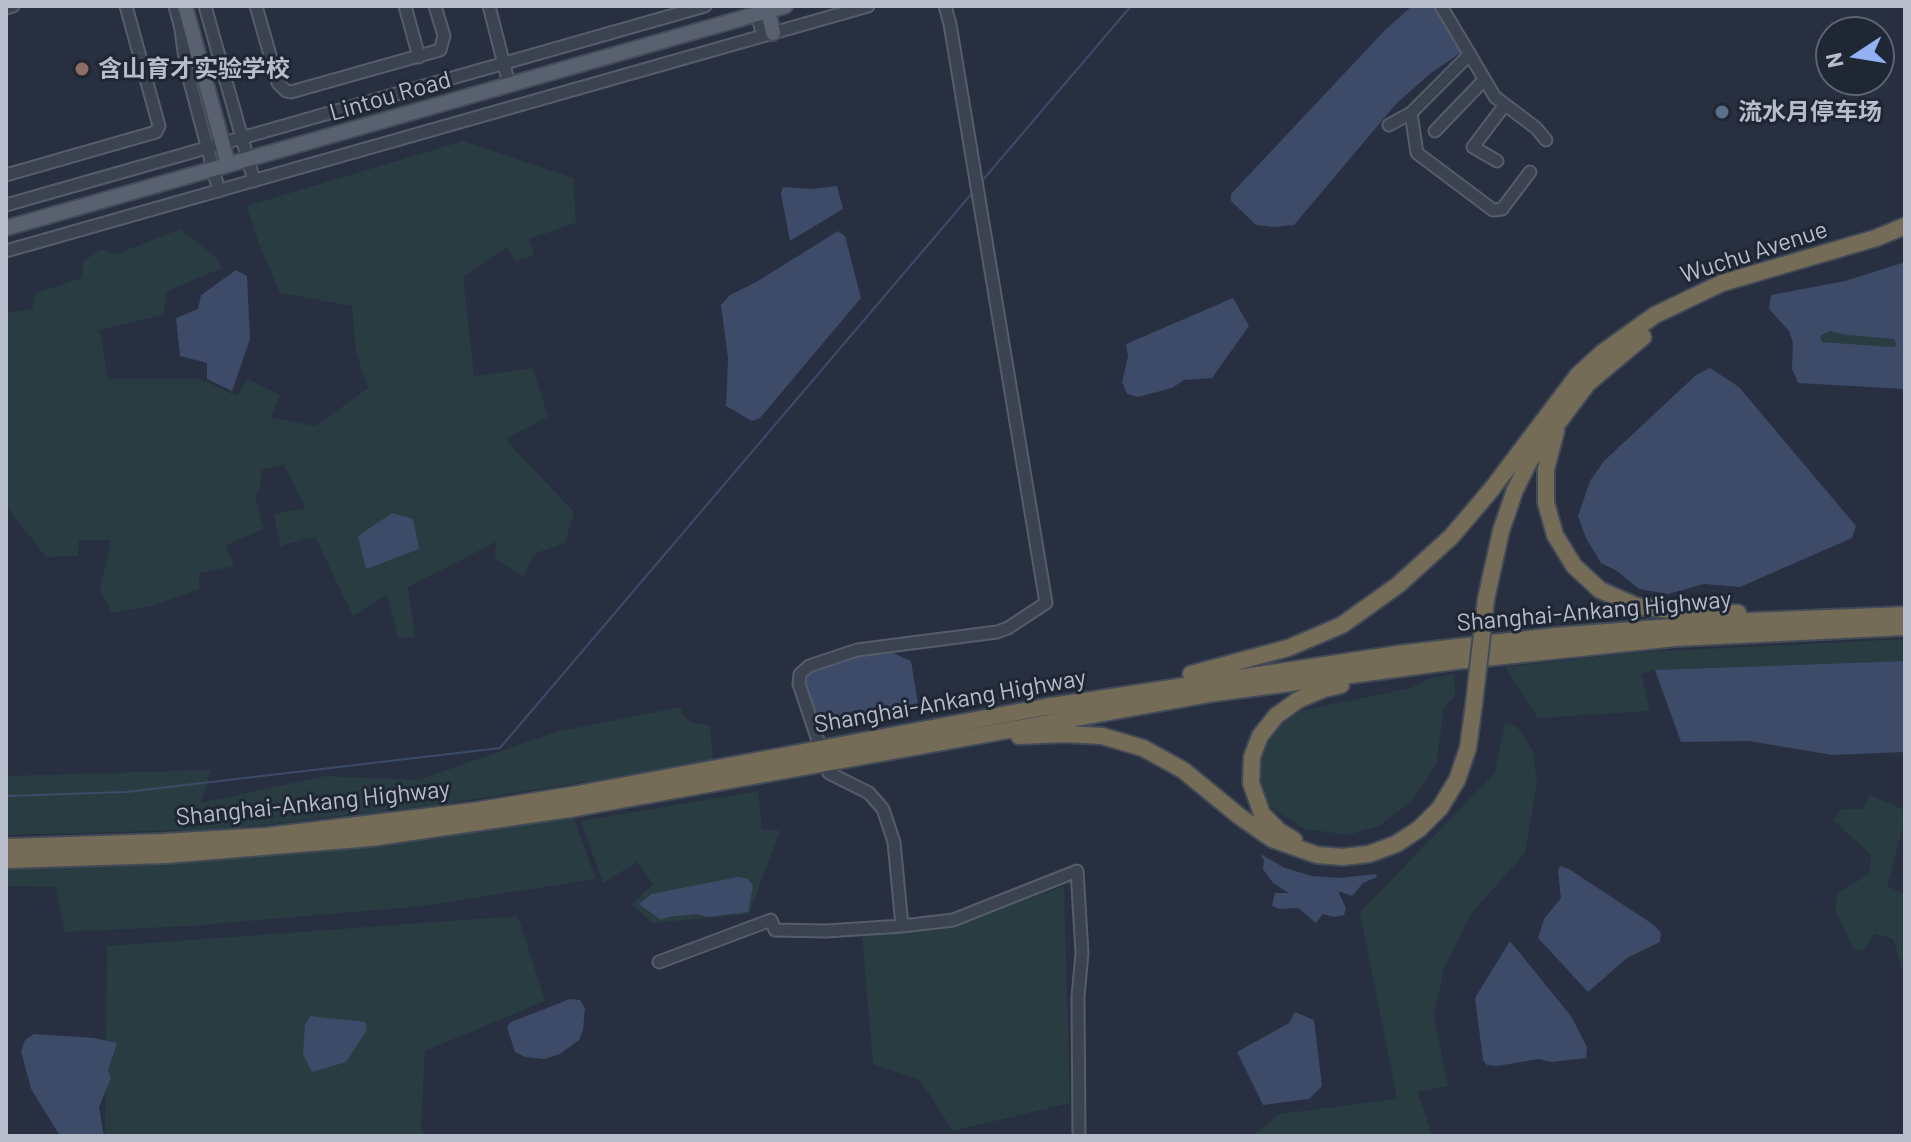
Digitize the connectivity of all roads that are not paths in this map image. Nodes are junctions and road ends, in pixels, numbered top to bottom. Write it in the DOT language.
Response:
graph roads {
  1 [pos="13,6"];
  2 [pos="126,6"];
  3 [pos="175,6"];
  4 [pos="185,6"];
  5 [pos="205,6"];
  6 [pos="256,6"];
  7 [pos="405,6"];
  8 [pos="435,6"];
  9 [pos="489,6"];
  10 [pos="705,6"];
  11 [pos="868,6"];
  12 [pos="945,6"];
  13 [pos="1441,6"];
  14 [pos="6,8"];
  15 [pos="770,8"];
  16 [pos="774,33"];
  17 [pos="1470,54"];
  18 [pos="419,57"];
  19 [pos="504,63"];
  20 [pos="1484,80"];
  21 [pos="509,84"];
  22 [pos="1504,106"];
  23 [pos="1411,113"];
  24 [pos="1389,125"];
  25 [pos="1435,131"];
  26 [pos="243,137"];
  27 [pos="1546,140"];
  28 [pos="222,143"];
  29 [pos="207,148"];
  30 [pos="249,159"];
  31 [pos="1497,161"];
  32 [pos="228,164"];
  33 [pos="213,169"];
  34 [pos="1530,172"];
  35 [pos="6,175"];
  36 [pos="254,181"];
  37 [pos="219,191"];
  38 [pos="6,205"];
  39 [pos="1905,226"];
  40 [pos="6,228"];
  41 [pos="1905,238"];
  42 [pos="6,251"];
  43 [pos="1563,404"];
  44 [pos="1905,614"];
  45 [pos="1905,627"];
  46 [pos="1456,661"];
  47 [pos="1470,703"];
  48 [pos="1045,707"];
  49 [pos="866,754"];
  50 [pos="823,755"];
  51 [pos="6,847"];
  52 [pos="6,860"];
  53 [pos="902,926"];
  54 [pos="659,962"];
  55 [pos="1079,1136"];
  1 -- 14 [label="street"];
  2 -- 35 [label="street"];
  3 -- 29 [label="street"];
  4 -- 28 [label="main road"];
  5 -- 26 [label="street"];
  6 -- 18 [label="street"];
  7 -- 18 [label="street"];
  8 -- 18 [label="street"];
  9 -- 19 [label="street"];
  10 -- 19 [label="street"];
  11 -- 16 [label="street"];
  12 -- 50 [label="street"];
  13 -- 17 [label="street"];
  15 -- 16 [label="main road"];
  15 -- 21 [label="main road, Lintou Road"];
  16 -- 36 [label="street"];
  17 -- 20 [label="street"];
  17 -- 23 [label="street"];
  19 -- 21 [label="street"];
  19 -- 26 [label="street"];
  20 -- 22 [label="street"];
  20 -- 25 [label="street"];
  21 -- 30 [label="main road, Lintou Road"];
  22 -- 27 [label="street"];
  22 -- 31 [label="street"];
  23 -- 24 [label="street"];
  23 -- 34 [label="street"];
  26 -- 28 [label="street"];
  26 -- 30 [label="street"];
  28 -- 29 [label="street"];
  28 -- 32 [label="main road"];
  29 -- 33 [label="street"];
  29 -- 38 [label="street"];
  30 -- 32 [label="main road, Lintou Road"];
  30 -- 36 [label="street"];
  32 -- 33 [label="main road, Lintou Road"];
  33 -- 37 [label="street"];
  33 -- 40 [label="main road, Lintou Road"];
  36 -- 37 [label="street"];
  37 -- 42 [label="street"];
  39 -- 43 [label="highway, Wuchu Avenue"];
  41 -- 43 [label="highway, Wuchu Avenue"];
  43 -- 44 [label="highway"];
  43 -- 47 [label="highway, bridge"];
  43 -- 48 [label="highway"];
  44 -- 48 [label="highway, Shanghai-Ankang Highway"];
  45 -- 46 [label="highway, Shanghai-Ankang Highway"];
  46 -- 47 [label="highway"];
  46 -- 49 [label="highway"];
  47 -- 49 [label="highway"];
  48 -- 50 [label="highway, Shanghai-Ankang Highway"];
  49 -- 50 [label="highway, Shanghai-Ankang Highway"];
  50 -- 51 [label="highway, Shanghai-Ankang Highway"];
  50 -- 52 [label="highway, Shanghai-Ankang Highway"];
  50 -- 53 [label="street"];
  53 -- 54 [label="street"];
  53 -- 55 [label="street"];
}
